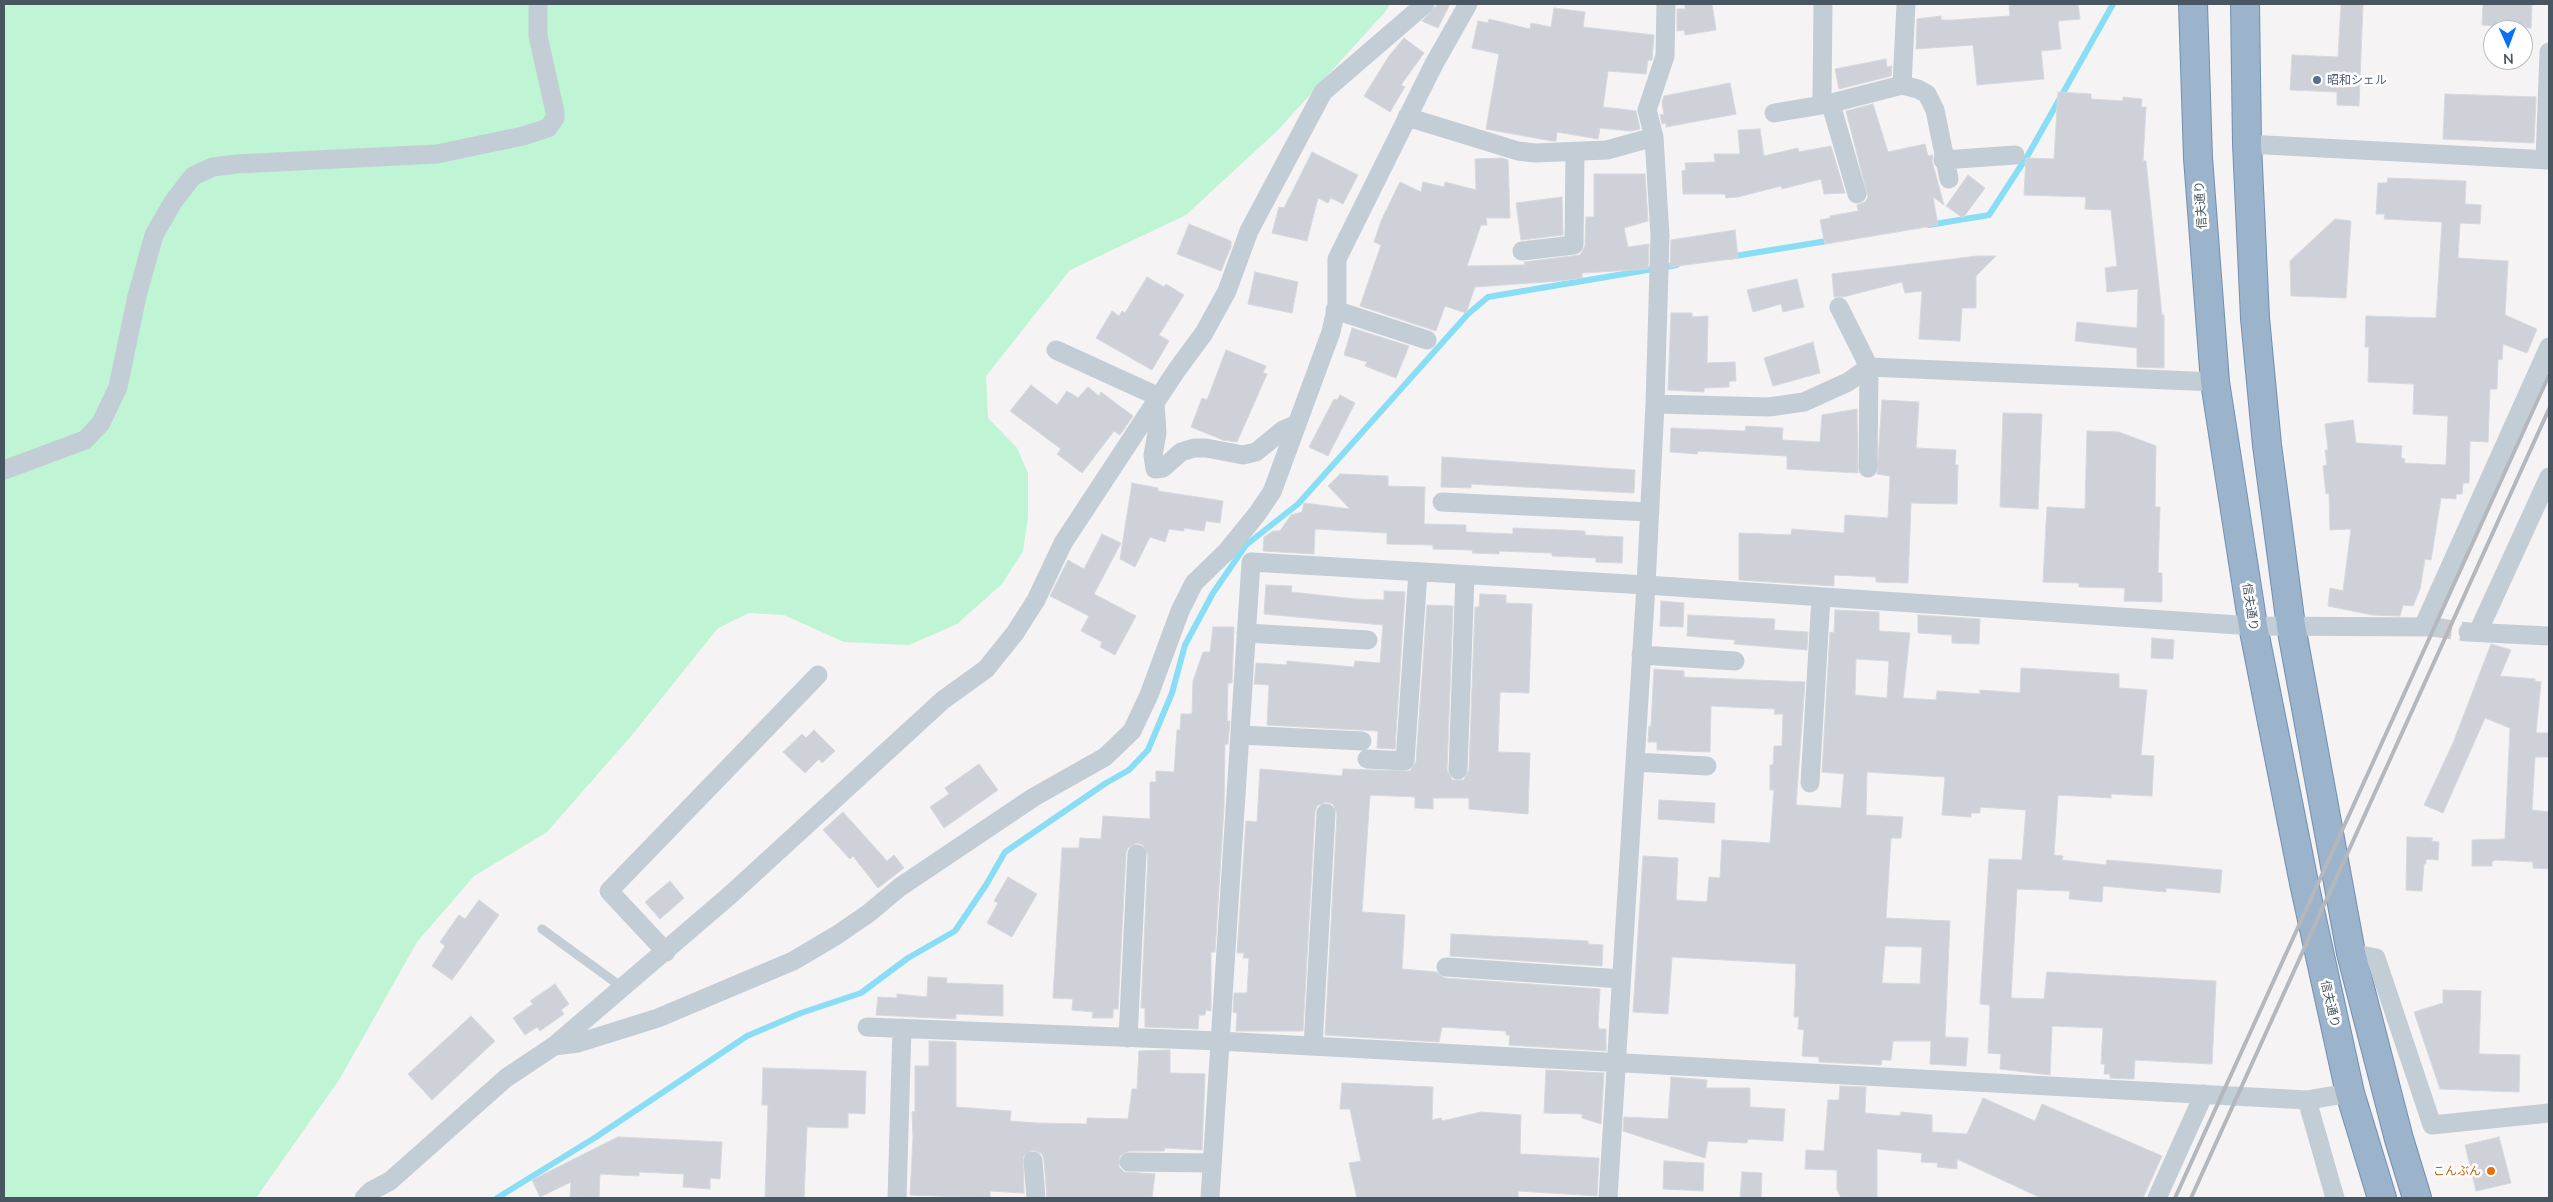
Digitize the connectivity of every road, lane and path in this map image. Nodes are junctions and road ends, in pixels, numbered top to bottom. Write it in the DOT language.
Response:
graph roads {
  1 [pos="538,4"];
  2 [pos="1426,4"];
  3 [pos="1468,4"];
  4 [pos="1666,4"];
  5 [pos="1823,4"];
  6 [pos="1906,4"];
  7 [pos="2193,4"];
  8 [pos="2245,4"];
  9 [pos="2549,52"];
  10 [pos="1902,85"];
  11 [pos="1828,104"];
  12 [pos="1774,113"];
  13 [pos="1407,116"];
  14 [pos="1654,137"];
  15 [pos="2247,144"];
  16 [pos="1575,152"];
  17 [pos="2015,155"];
  18 [pos="1943,160"];
  19 [pos="2547,160"];
  20 [pos="1949,179"];
  21 [pos="1857,194"];
  22 [pos="1522,251"];
  23 [pos="1839,307"];
  24 [pos="1335,310"];
  25 [pos="1427,340"];
  26 [pos="2549,347"];
  27 [pos="1056,350"];
  28 [pos="1869,367"];
  29 [pos="2215,382"];
  30 [pos="1157,400"];
  31 [pos="1655,404"];
  32 [pos="1297,424"];
  33 [pos="1868,468"];
  34 [pos="4,470"];
  35 [pos="2549,476"];
  36 [pos="1442,502"];
  37 [pos="1650,512"];
  38 [pos="1227,551"];
  39 [pos="1251,562"];
  40 [pos="1418,572"];
  41 [pos="1465,575"];
  42 [pos="1646,585"];
  43 [pos="1821,597"];
  44 [pos="2253,626"];
  45 [pos="2291,626"];
  46 [pos="1246,633"];
  47 [pos="2549,636"];
  48 [pos="1368,640"];
  49 [pos="1641,655"];
  50 [pos="1735,661"];
  51 [pos="818,675"];
  52 [pos="1240,735"];
  53 [pos="1635,762"];
  54 [pos="1707,766"];
  55 [pos="1458,770"];
  56 [pos="1810,783"];
  57 [pos="1326,813"];
  58 [pos="1138,854"];
  59 [pos="542,929"];
  60 [pos="666,952"];
  61 [pos="2351,953"];
  62 [pos="1446,967"];
  63 [pos="1621,979"];
  64 [pos="623,988"];
  65 [pos="867,1027"];
  66 [pos="902,1028"];
  67 [pos="1128,1038"];
  68 [pos="1219,1041"];
  69 [pos="554,1046"];
  70 [pos="1313,1046"];
  71 [pos="1617,1062"];
  72 [pos="2350,1093"];
  73 [pos="2204,1094"];
  74 [pos="2307,1100"];
  75 [pos="2549,1113"];
  76 [pos="1033,1161"];
  77 [pos="1129,1162"];
  78 [pos="1212,1163"];
  79 [pos="387,1190"];
  80 [pos="364,1198"];
  81 [pos="896,1198"];
  82 [pos="1036,1198"];
  83 [pos="1210,1198"];
  84 [pos="1608,1198"];
  85 [pos="2157,1198"];
  86 [pos="2335,1198"];
  87 [pos="2382,1198"];
  88 [pos="2417,1198"];
  1 -- 34 [label="street"];
  2 -- 30 [label="street"];
  3 -- 13 [label="street"];
  4 -- 14 [label="street"];
  5 -- 11 [label="street"];
  6 -- 10 [label="street"];
  7 -- 29 [label="highway, 信夫通り"];
  8 -- 15 [label="highway"];
  9 -- 19 [label="street"];
  10 -- 11 [label="street"];
  10 -- 18 [label="street"];
  11 -- 12 [label="street"];
  11 -- 21 [label="street"];
  13 -- 16 [label="street"];
  13 -- 24 [label="street"];
  14 -- 16 [label="street"];
  14 -- 31 [label="street"];
  15 -- 19 [label="street"];
  15 -- 45 [label="highway"];
  16 -- 22 [label="street"];
  17 -- 18 [label="street"];
  18 -- 20 [label="street"];
  23 -- 28 [label="street"];
  24 -- 25 [label="street"];
  24 -- 32 [label="street"];
  26 -- 45 [label="street"];
  27 -- 30 [label="street"];
  28 -- 29 [label="street"];
  28 -- 31 [label="street"];
  28 -- 33 [label="street"];
  29 -- 44 [label="highway, 信夫通り"];
  30 -- 32 [label="street"];
  30 -- 60 [label="street"];
  31 -- 37 [label="street"];
  32 -- 38 [label="street"];
  35 -- 47 [label="street"];
  36 -- 37 [label="street"];
  37 -- 42 [label="street"];
  38 -- 39 [label="street"];
  38 -- 69 [label="street"];
  39 -- 40 [label="street"];
  39 -- 46 [label="street"];
  40 -- 41 [label="street"];
  40 -- 52 [label="street"];
  41 -- 42 [label="street"];
  41 -- 55 [label="street"];
  42 -- 43 [label="street"];
  42 -- 49 [label="street"];
  43 -- 44 [label="street"];
  43 -- 56 [label="street"];
  44 -- 45 [label="street"];
  44 -- 72 [label="highway, 信夫通り"];
  45 -- 61 [label="highway"];
  46 -- 48 [label="street"];
  46 -- 52 [label="street"];
  49 -- 50 [label="street"];
  49 -- 53 [label="street"];
  51 -- 60 [label="street"];
  52 -- 68 [label="street"];
  53 -- 54 [label="street"];
  53 -- 63 [label="street"];
  57 -- 70 [label="street"];
  58 -- 67 [label="street"];
  59 -- 64 [label="lane"];
  60 -- 64 [label="street"];
  61 -- 75 [label="street"];
  61 -- 88 [label="highway"];
  62 -- 63 [label="street"];
  63 -- 71 [label="street"];
  64 -- 69 [label="street"];
  65 -- 66 [label="street"];
  66 -- 67 [label="street"];
  66 -- 81 [label="street"];
  67 -- 68 [label="street"];
  68 -- 70 [label="street"];
  68 -- 78 [label="street"];
  69 -- 79 [label="street"];
  70 -- 71 [label="street"];
  71 -- 73 [label="street"];
  71 -- 84 [label="street"];
  72 -- 74 [label="street"];
  72 -- 87 [label="highway, 信夫通り"];
  73 -- 74 [label="street"];
  73 -- 85 [label="street"];
  74 -- 86 [label="street"];
  76 -- 82 [label="street"];
  77 -- 78 [label="street"];
  78 -- 83 [label="street"];
  79 -- 80 [label="street"];
}
